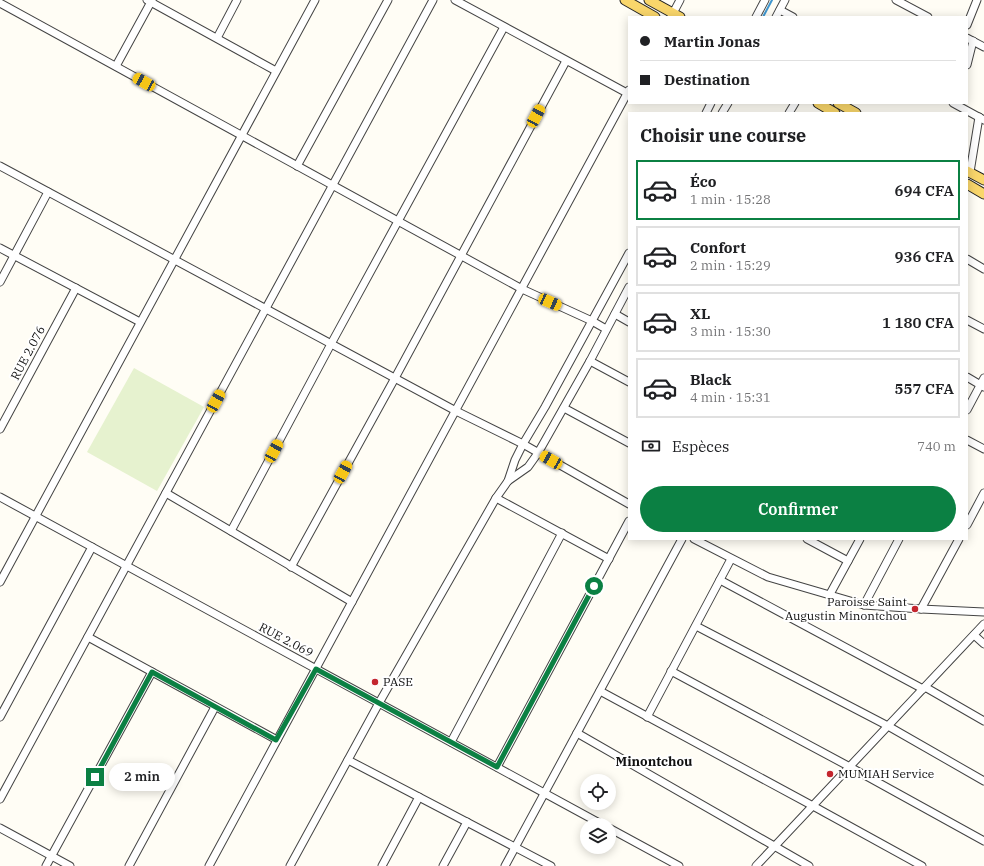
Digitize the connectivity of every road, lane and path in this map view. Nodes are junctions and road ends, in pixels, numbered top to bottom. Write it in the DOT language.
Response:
graph roads {
  1 [pos="237,0"];
  2 [pos="315,0"];
  3 [pos="388,0"];
  4 [pos="433,0"];
  5 [pos="455,0"];
  6 [pos="625,0"];
  7 [pos="649,0"];
  8 [pos="680,0"];
  9 [pos="765,0"];
  10 [pos="785,0"];
  11 [pos="896,0"];
  12 [pos="977,0"];
  13 [pos="150,1"];
  14 [pos="0,3"];
  15 [pos="780,10"];
  16 [pos="653,16"];
  17 [pos="674,16"];
  18 [pos="757,16"];
  19 [pos="777,16"];
  20 [pos="791,16"];
  21 [pos="926,16"];
  22 [pos="968,22"];
  23 [pos="504,27"];
  24 [pos="217,38"];
  25 [pos="970,39"];
  26 [pos="984,47"];
  27 [pos="968,56"];
  28 [pos="566,60"];
  29 [pos="116,66"];
  30 [pos="276,71"];
  31 [pos="628,92"];
  32 [pos="820,104"];
  33 [pos="840,104"];
  34 [pos="956,104"];
  35 [pos="833,112"];
  36 [pos="854,112"];
  37 [pos="981,118"];
  38 [pos="241,135"];
  39 [pos="0,166"];
  40 [pos="298,166"];
  41 [pos="968,172"];
  42 [pos="984,180"];
  43 [pos="333,185"];
  44 [pos="968,185"];
  45 [pos="48,192"];
  46 [pos="984,194"];
  47 [pos="399,222"];
  48 [pos="0,248"];
  49 [pos="14,255"];
  50 [pos="628,255"];
  51 [pos="461,256"];
  52 [pos="174,260"];
  53 [pos="968,261"];
  54 [pos="984,269"];
  55 [pos="0,282"];
  56 [pos="76,288"];
  57 [pos="522,289"];
  58 [pos="628,289"];
  59 [pos="266,309"];
  60 [pos="615,314"];
  61 [pos="592,321"];
  62 [pos="628,321"];
  63 [pos="968,321"];
  64 [pos="140,322"];
  65 [pos="606,329"];
  66 [pos="984,329"];
  67 [pos="331,344"];
  68 [pos="590,361"];
  69 [pos="968,377"];
  70 [pos="395,378"];
  71 [pos="628,381"];
  72 [pos="983,383"];
  73 [pos="564,408"];
  74 [pos="968,408"];
  75 [pos="456,411"];
  76 [pos="0,429"];
  77 [pos="968,441"];
  78 [pos="628,442"];
  79 [pos="523,444"];
  80 [pos="984,449"];
  81 [pos="538,453"];
  82 [pos="508,481"];
  83 [pos="166,493"];
  84 [pos="984,494"];
  85 [pos="0,497"];
  86 [pos="496,498"];
  87 [pos="628,503"];
  88 [pos="35,516"];
  89 [pos="628,523"];
  90 [pos="968,523"];
  91 [pos="232,531"];
  92 [pos="562,533"];
  93 [pos="681,540"];
  94 [pos="696,540"];
  95 [pos="809,540"];
  96 [pos="859,540"];
  97 [pos="898,540"];
  98 [pos="958,540"];
  99 [pos="92,547"];
  100 [pos="609,559"];
  101 [pos="731,559"];
  102 [pos="848,561"];
  103 [pos="126,566"];
  104 [pos="291,566"];
  105 [pos="720,580"];
  106 [pos="0,582"];
  107 [pos="830,594"];
  108 [pos="352,602"];
  109 [pos="864,605"];
  110 [pos="921,610"];
  111 [pos="984,612"];
  112 [pos="984,624"];
  113 [pos="696,626"];
  114 [pos="974,635"];
  115 [pos="88,637"];
  116 [pos="984,644"];
  117 [pos="316,669"];
  118 [pos="671,671"];
  119 [pos="152,672"];
  120 [pos="924,688"];
  121 [pos="600,691"];
  122 [pos="379,703"];
  123 [pos="216,706"];
  124 [pos="0,717"];
  125 [pos="647,717"];
  126 [pos="984,721"];
  127 [pos="888,726"];
  128 [pos="577,733"];
  129 [pos="276,740"];
  130 [pos="451,742"];
  131 [pos="348,760"];
  132 [pos="497,767"];
  133 [pos="850,767"];
  134 [pos="984,781"];
  135 [pos="544,793"];
  136 [pos="419,797"];
  137 [pos="0,799"];
  138 [pos="813,806"];
  139 [pos="590,818"];
  140 [pos="467,822"];
  141 [pos="0,828"];
  142 [pos="616,832"];
  143 [pos="984,841"];
  144 [pos="515,847"];
  145 [pos="774,847"];
  146 [pos="52,856"];
  147 [pos="46,866"];
  148 [pos="70,866"];
  149 [pos="129,866"];
  150 [pos="209,866"];
  151 [pos="290,866"];
  152 [pos="382,866"];
  153 [pos="442,866"];
  154 [pos="505,866"];
  155 [pos="551,866"];
  156 [pos="679,866"];
  157 [pos="756,866"];
  158 [pos="809,866"];
  159 [pos="922,866"];
  1 -- 24 [label="street"];
  2 -- 30 [label="street"];
  3 -- 40 [label="street"];
  4 -- 43 [label="street"];
  5 -- 23 [label="street"];
  6 -- 16 [label="main road"];
  7 -- 17 [label="main road"];
  8 -- 17 [label="street"];
  9 -- 18 [label="street"];
  10 -- 15 [label="street"];
  11 -- 21 [label="street"];
  12 -- 22 [label="street"];
  13 -- 24 [label="street"];
  13 -- 29 [label="street"];
  14 -- 29 [label="street"];
  15 -- 19 [label="street"];
  15 -- 20 [label="street"];
  23 -- 28 [label="street"];
  23 -- 47 [label="street"];
  24 -- 30 [label="street"];
  25 -- 26 [label="street"];
  25 -- 27 [label="street"];
  28 -- 31 [label="street"];
  28 -- 51 [label="street"];
  29 -- 38 [label="street"];
  30 -- 38 [label="street"];
  31 -- 57 [label="street"];
  32 -- 35 [label="main road"];
  33 -- 36 [label="main road"];
  34 -- 37 [label="street"];
  37 -- 41 [label="street"];
  38 -- 40 [label="street"];
  38 -- 52 [label="street"];
  39 -- 45 [label="street"];
  40 -- 43 [label="street"];
  41 -- 42 [label="main road"];
  43 -- 47 [label="street"];
  43 -- 59 [label="street"];
  44 -- 46 [label="main road"];
  45 -- 49 [label="street"];
  45 -- 52 [label="street"];
  47 -- 51 [label="street"];
  47 -- 67 [label="street"];
  48 -- 49 [label="street"];
  49 -- 55 [label="street"];
  49 -- 56 [label="street"];
  50 -- 61 [label="street"];
  51 -- 57 [label="street"];
  51 -- 70 [label="street"];
  52 -- 59 [label="street"];
  52 -- 64 [label="street"];
  53 -- 54 [label="street"];
  56 -- 64 [label="street"];
  56 -- 76 [label="street, RUE 2.076"];
  57 -- 61 [label="street"];
  57 -- 75 [label="street"];
  58 -- 60 [label="street"];
  59 -- 67 [label="street"];
  59 -- 83 [label="street"];
  60 -- 62 [label="street"];
  60 -- 65 [label="street"];
  61 -- 65 [label="street"];
  61 -- 79 [label="street"];
  63 -- 66 [label="street"];
  64 -- 88 [label="street"];
  65 -- 68 [label="street"];
  67 -- 70 [label="street"];
  67 -- 91 [label="street"];
  68 -- 71 [label="street"];
  68 -- 73 [label="street"];
  69 -- 72 [label="street"];
  70 -- 75 [label="street"];
  70 -- 104 [label="street"];
  72 -- 74 [label="street"];
  73 -- 78 [label="street"];
  73 -- 81 [label="street"];
  75 -- 79 [label="street"];
  75 -- 108 [label="street"];
  77 -- 80 [label="street"];
  79 -- 81 [label="street"];
  79 -- 82 [label="street"];
  81 -- 82 [label="street"];
  81 -- 87 [label="street"];
  82 -- 86 [label="street"];
  83 -- 91 [label="street"];
  83 -- 103 [label="street"];
  84 -- 90 [label="street"];
  85 -- 88 [label="street, RUE 2.069"];
  86 -- 92 [label="street"];
  86 -- 122 [label="street"];
  88 -- 99 [label="street, RUE 2.069"];
  88 -- 106 [label="street"];
  89 -- 100 [label="street"];
  91 -- 104 [label="street"];
  92 -- 100 [label="street"];
  92 -- 130 [label="street"];
  93 -- 121 [label="street"];
  94 -- 101 [label="street"];
  95 -- 102 [label="street"];
  96 -- 102 [label="street"];
  97 -- 109 [label="street"];
  98 -- 110 [label="street"];
  99 -- 103 [label="street, RUE 2.069"];
  99 -- 124 [label="street"];
  100 -- 132 [label="street"];
  101 -- 105 [label="street"];
  101 -- 107 [label="street"];
  102 -- 107 [label="street"];
  103 -- 115 [label="street"];
  103 -- 117 [label="street, RUE 2.069"];
  104 -- 108 [label="street"];
  105 -- 113 [label="street"];
  105 -- 120 [label="street"];
  107 -- 109 [label="street"];
  108 -- 117 [label="street"];
  109 -- 110 [label="street"];
  110 -- 111 [label="street"];
  112 -- 114 [label="street"];
  113 -- 118 [label="street"];
  113 -- 127 [label="street"];
  114 -- 116 [label="street"];
  114 -- 120 [label="street"];
  115 -- 119 [label="street"];
  115 -- 137 [label="street"];
  117 -- 122 [label="street, RUE 2.069"];
  117 -- 129 [label="street"];
  118 -- 125 [label="street"];
  118 -- 133 [label="street"];
  119 -- 123 [label="street"];
  119 -- 146 [label="street"];
  120 -- 126 [label="street"];
  120 -- 127 [label="street"];
  121 -- 125 [label="street"];
  121 -- 128 [label="street"];
  122 -- 130 [label="street, RUE 2.069"];
  122 -- 131 [label="street"];
  123 -- 129 [label="street"];
  123 -- 149 [label="street"];
  125 -- 138 [label="street"];
  127 -- 133 [label="street"];
  127 -- 134 [label="street"];
  128 -- 135 [label="street"];
  128 -- 145 [label="street"];
  129 -- 150 [label="street"];
  130 -- 132 [label="street, RUE 2.069"];
  131 -- 136 [label="street"];
  131 -- 151 [label="street"];
  132 -- 135 [label="street, RUE 2.069"];
  133 -- 138 [label="street"];
  133 -- 143 [label="street"];
  135 -- 139 [label="street, RUE 2.069"];
  135 -- 144 [label="street"];
  136 -- 140 [label="street"];
  136 -- 152 [label="street"];
  138 -- 145 [label="street"];
  138 -- 159 [label="street"];
  140 -- 144 [label="street"];
  140 -- 153 [label="street"];
  141 -- 146 [label="street"];
  142 -- 156 [label="street"];
  144 -- 154 [label="street"];
  144 -- 155 [label="street"];
  145 -- 157 [label="street"];
  145 -- 158 [label="street"];
  146 -- 147 [label="street"];
  146 -- 148 [label="street"];
}
